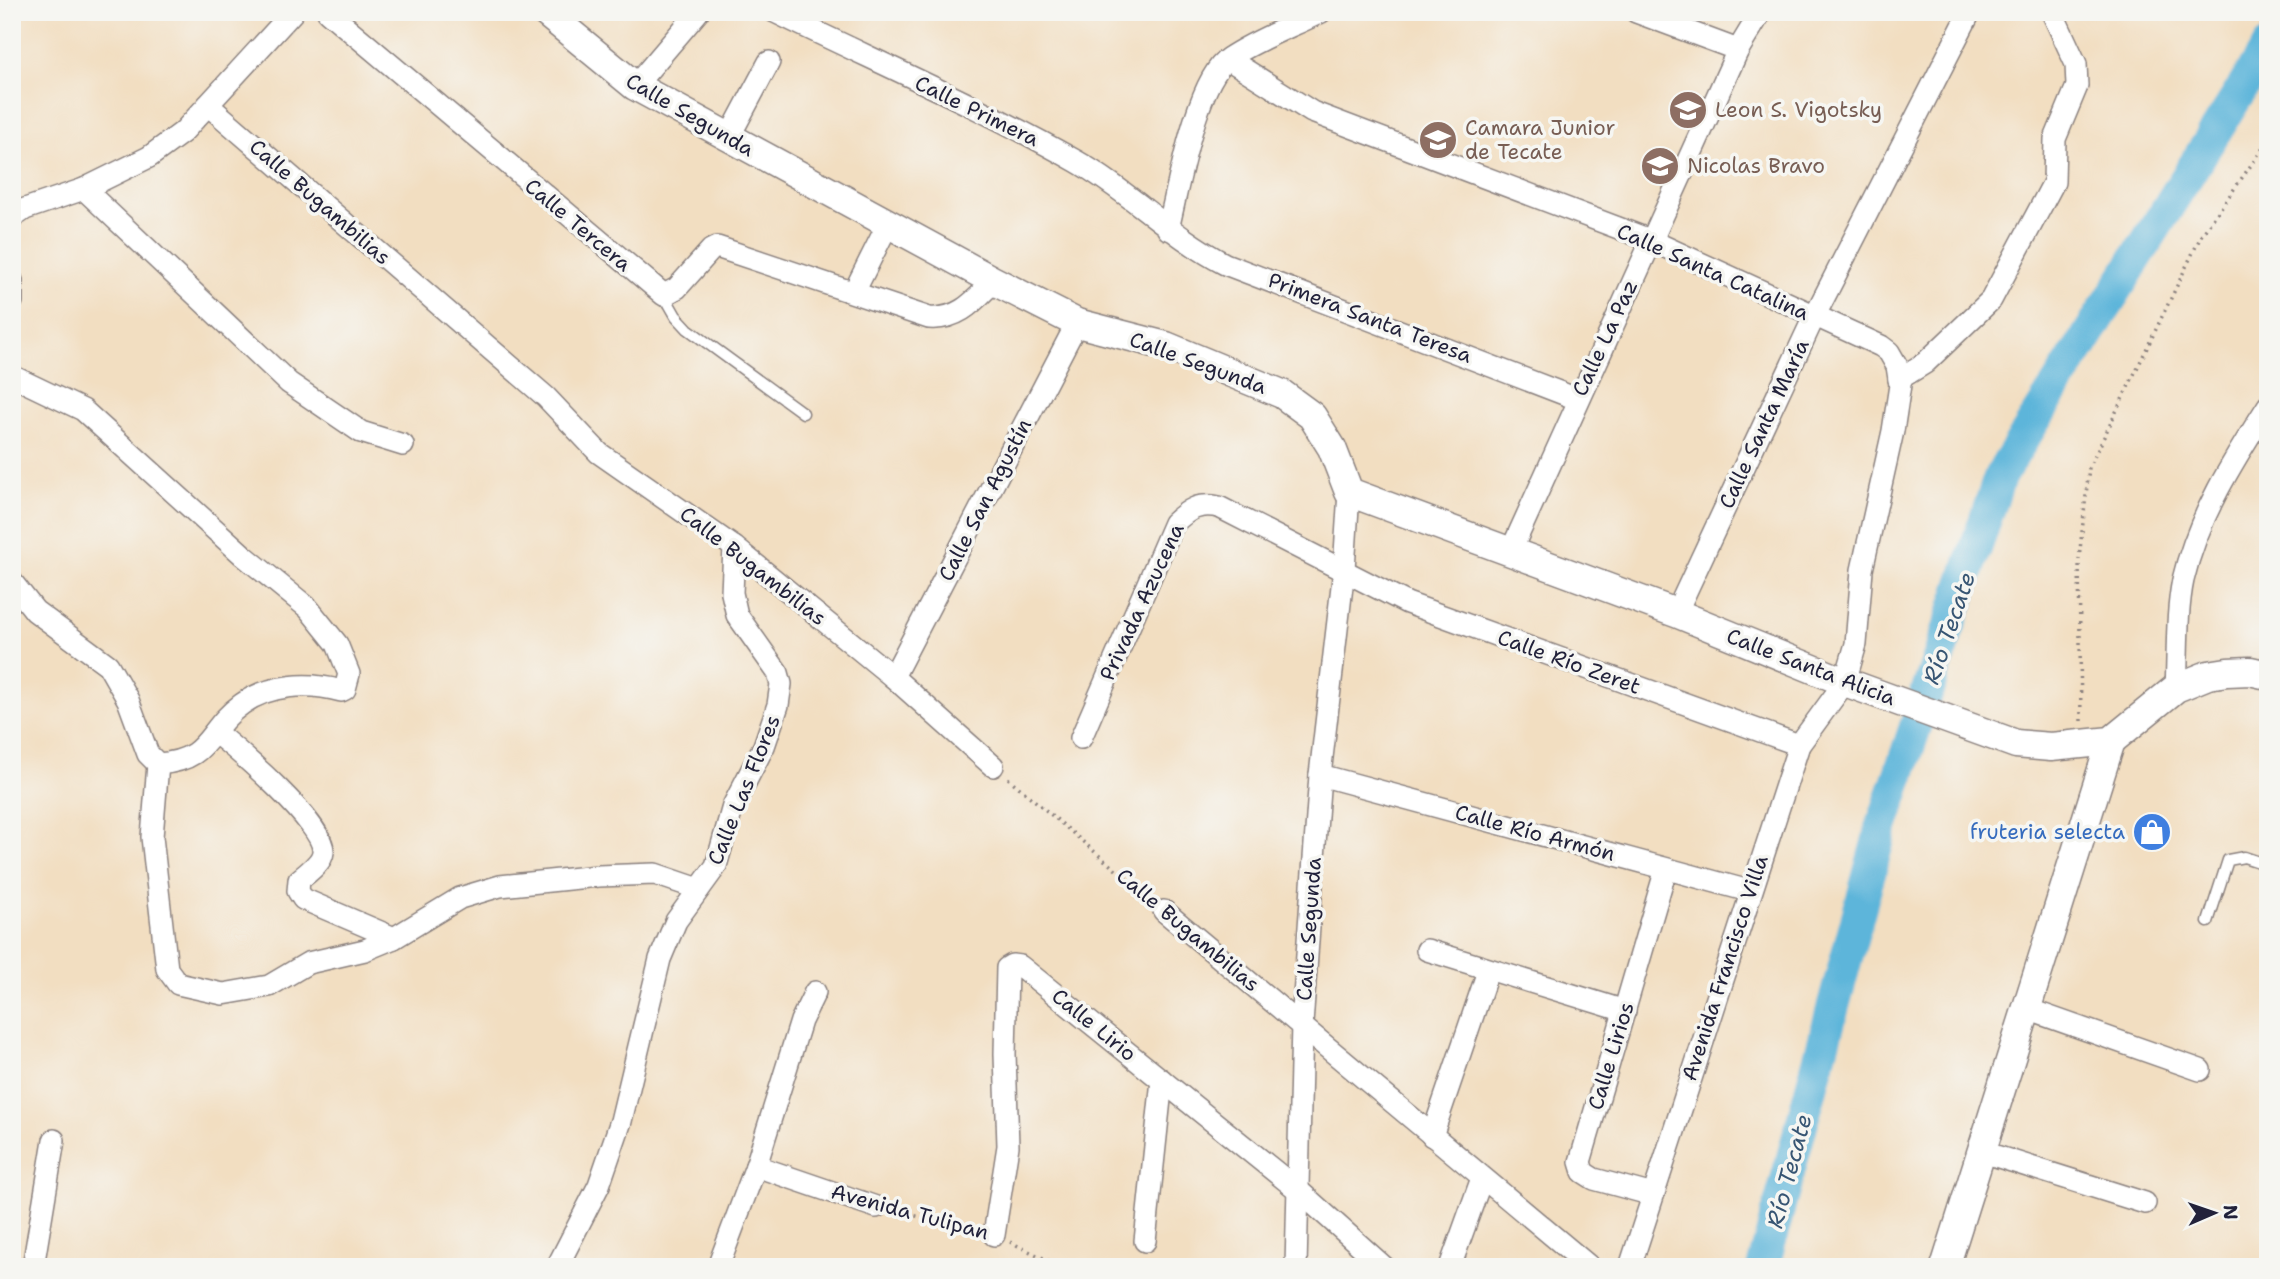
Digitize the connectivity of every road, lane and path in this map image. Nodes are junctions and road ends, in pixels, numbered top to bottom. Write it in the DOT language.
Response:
graph roads {
  1 [pos="293,12"];
  2 [pos="328,12"];
  3 [pos="545,12"];
  4 [pos="698,12"];
  5 [pos="775,12"];
  6 [pos="1321,12"];
  7 [pos="1636,12"];
  8 [pos="1761,12"];
  9 [pos="1970,12"];
  10 [pos="2052,12"];
  11 [pos="1738,50"];
  12 [pos="1228,59"];
  13 [pos="769,62"];
  14 [pos="635,86"];
  15 [pos="208,105"];
  16 [pos="728,139"];
  17 [pos="2268,141"];
  18 [pos="84,189"];
  19 [pos="12,218"];
  20 [pos="889,222"];
  21 [pos="1168,229"];
  22 [pos="1650,240"];
  23 [pos="12,281"];
  24 [pos="994,281"];
  25 [pos="854,292"];
  26 [pos="664,295"];
  27 [pos="12,301"];
  28 [pos="1814,317"];
  29 [pos="1077,323"];
  30 [pos="12,376"];
  31 [pos="1899,379"];
  32 [pos="1577,399"];
  33 [pos="2268,406"];
  34 [pos="803,413"];
  35 [pos="403,445"];
  36 [pos="1349,492"];
  37 [pos="734,547"];
  38 [pos="1510,553"];
  39 [pos="1345,569"];
  40 [pos="12,582"];
  41 [pos="1676,613"];
  42 [pos="2268,675"];
  43 [pos="893,677"];
  44 [pos="1845,682"];
  45 [pos="2176,688"];
  46 [pos="215,732"];
  47 [pos="1081,738"];
  48 [pos="2111,741"];
  49 [pos="1798,745"];
  50 [pos="2081,746"];
  51 [pos="158,764"];
  52 [pos="993,766"];
  53 [pos="1320,775"];
  54 [pos="2268,865"];
  55 [pos="1666,869"];
  56 [pos="699,890"];
  57 [pos="1749,891"];
  58 [pos="1164,911"];
  59 [pos="2208,922"];
  60 [pos="394,938"];
  61 [pos="1427,950"];
  62 [pos="1488,971"];
  63 [pos="815,992"];
  64 [pos="2027,1009"];
  65 [pos="1625,1011"];
  66 [pos="1301,1024"];
  67 [pos="2200,1070"];
  68 [pos="1162,1080"];
  69 [pos="1432,1136"];
  70 [pos="54,1140"];
  71 [pos="1983,1152"];
  72 [pos="756,1166"];
  73 [pos="1482,1178"];
  74 [pos="1298,1190"];
  75 [pos="1653,1195"];
  76 [pos="2144,1203"];
  77 [pos="876,1206"];
  78 [pos="994,1235"];
  79 [pos="1145,1241"];
  80 [pos="33,1267"];
  81 [pos="557,1267"];
  82 [pos="718,1267"];
  83 [pos="1062,1267"];
  84 [pos="1296,1267"];
  85 [pos="1384,1267"];
  86 [pos="1450,1267"];
  87 [pos="1590,1267"];
  88 [pos="1630,1267"];
  89 [pos="1945,1267"];
  1 -- 15 [label="street"];
  2 -- 26 [label="street, Calle Tercera"];
  3 -- 14 [label="street, Calle Segunda"];
  4 -- 14 [label="street"];
  5 -- 21 [label="street, Calle Primera"];
  6 -- 12 [label="street"];
  7 -- 11 [label="street"];
  8 -- 11 [label="street, Calle La Paz"];
  9 -- 28 [label="street, Calle Santa María"];
  10 -- 31 [label="street"];
  11 -- 22 [label="street, Calle La Paz"];
  12 -- 21 [label="street"];
  12 -- 22 [label="street, Calle Santa Catalina"];
  13 -- 16 [label="street"];
  14 -- 16 [label="street, Calle Segunda"];
  15 -- 18 [label="street"];
  15 -- 37 [label="street, Calle Bugambilias"];
  16 -- 20 [label="street, Calle Segunda"];
  17 -- 50 [label="path"];
  18 -- 19 [label="street"];
  18 -- 35 [label="street"];
  20 -- 24 [label="street, Calle Segunda"];
  20 -- 25 [label="street"];
  21 -- 32 [label="street, Primera Santa Teresa"];
  22 -- 28 [label="street, Calle Santa Catalina"];
  22 -- 32 [label="street, Calle La Paz"];
  23 -- 27 [label="street"];
  24 -- 25 [label="street"];
  24 -- 29 [label="street, Calle Segunda"];
  25 -- 26 [label="street"];
  26 -- 34 [label="lane"];
  28 -- 31 [label="street, Calle Santa Catalina"];
  28 -- 41 [label="street, Calle Santa María"];
  29 -- 36 [label="street, Calle Segunda"];
  29 -- 43 [label="street, Calle San Agustín"];
  30 -- 46 [label="street"];
  31 -- 44 [label="street"];
  32 -- 38 [label="street, Calle La Paz"];
  33 -- 45 [label="street"];
  36 -- 38 [label="street, Calle Santa Alicia"];
  36 -- 39 [label="street, Calle Segunda"];
  37 -- 43 [label="street, Calle Bugambilias"];
  37 -- 56 [label="street, Calle Las Flores"];
  38 -- 41 [label="street, Calle Santa Alicia"];
  39 -- 47 [label="street, Privada Azucena"];
  39 -- 49 [label="street, Calle Río Zeret"];
  39 -- 53 [label="street, Calle Segunda"];
  40 -- 51 [label="street"];
  41 -- 44 [label="street, Calle Santa Alicia"];
  42 -- 45 [label="street, Calle Santa Alicia"];
  43 -- 52 [label="street, Calle Bugambilias"];
  44 -- 49 [label="street, Avenida Francisco Villa"];
  44 -- 50 [label="street, Calle Santa Alicia"];
  45 -- 48 [label="street, Calle Santa Alicia"];
  46 -- 51 [label="street"];
  46 -- 60 [label="street"];
  48 -- 50 [label="street, Calle Santa Alicia"];
  48 -- 64 [label="street"];
  49 -- 57 [label="street, Avenida Francisco Villa"];
  51 -- 60 [label="street"];
  52 -- 58 [label="path, Calle Bugambilias"];
  53 -- 55 [label="street, Calle Río Armón"];
  53 -- 66 [label="street, Calle Segunda"];
  54 -- 59 [label="lane"];
  55 -- 57 [label="street, Calle Río Armón"];
  55 -- 65 [label="street, Calle Lirios"];
  56 -- 60 [label="street"];
  56 -- 81 [label="street, Calle Las Flores"];
  57 -- 75 [label="street, Avenida Francisco Villa"];
  58 -- 66 [label="street, Calle Bugambilias"];
  61 -- 62 [label="street"];
  62 -- 65 [label="street"];
  62 -- 69 [label="street"];
  63 -- 72 [label="street"];
  64 -- 67 [label="street"];
  64 -- 71 [label="street"];
  65 -- 75 [label="street, Calle Lirios"];
  66 -- 69 [label="street, Calle Bugambilias"];
  66 -- 74 [label="street"];
  68 -- 74 [label="street, Calle Lirio"];
  68 -- 78 [label="street, Calle Lirio"];
  68 -- 79 [label="street"];
  69 -- 73 [label="street, Calle Bugambilias"];
  70 -- 80 [label="street"];
  71 -- 76 [label="street"];
  71 -- 89 [label="street"];
  72 -- 77 [label="street, Avenida Tulipan"];
  72 -- 82 [label="street"];
  73 -- 86 [label="street"];
  73 -- 87 [label="street, Calle Bugambilias"];
  74 -- 84 [label="street"];
  74 -- 85 [label="street, Calle Lirio"];
  75 -- 88 [label="street, Avenida Francisco Villa"];
  77 -- 78 [label="path, Avenida Tulipan"];
  78 -- 83 [label="path, Avenida Tulipan"];
}
